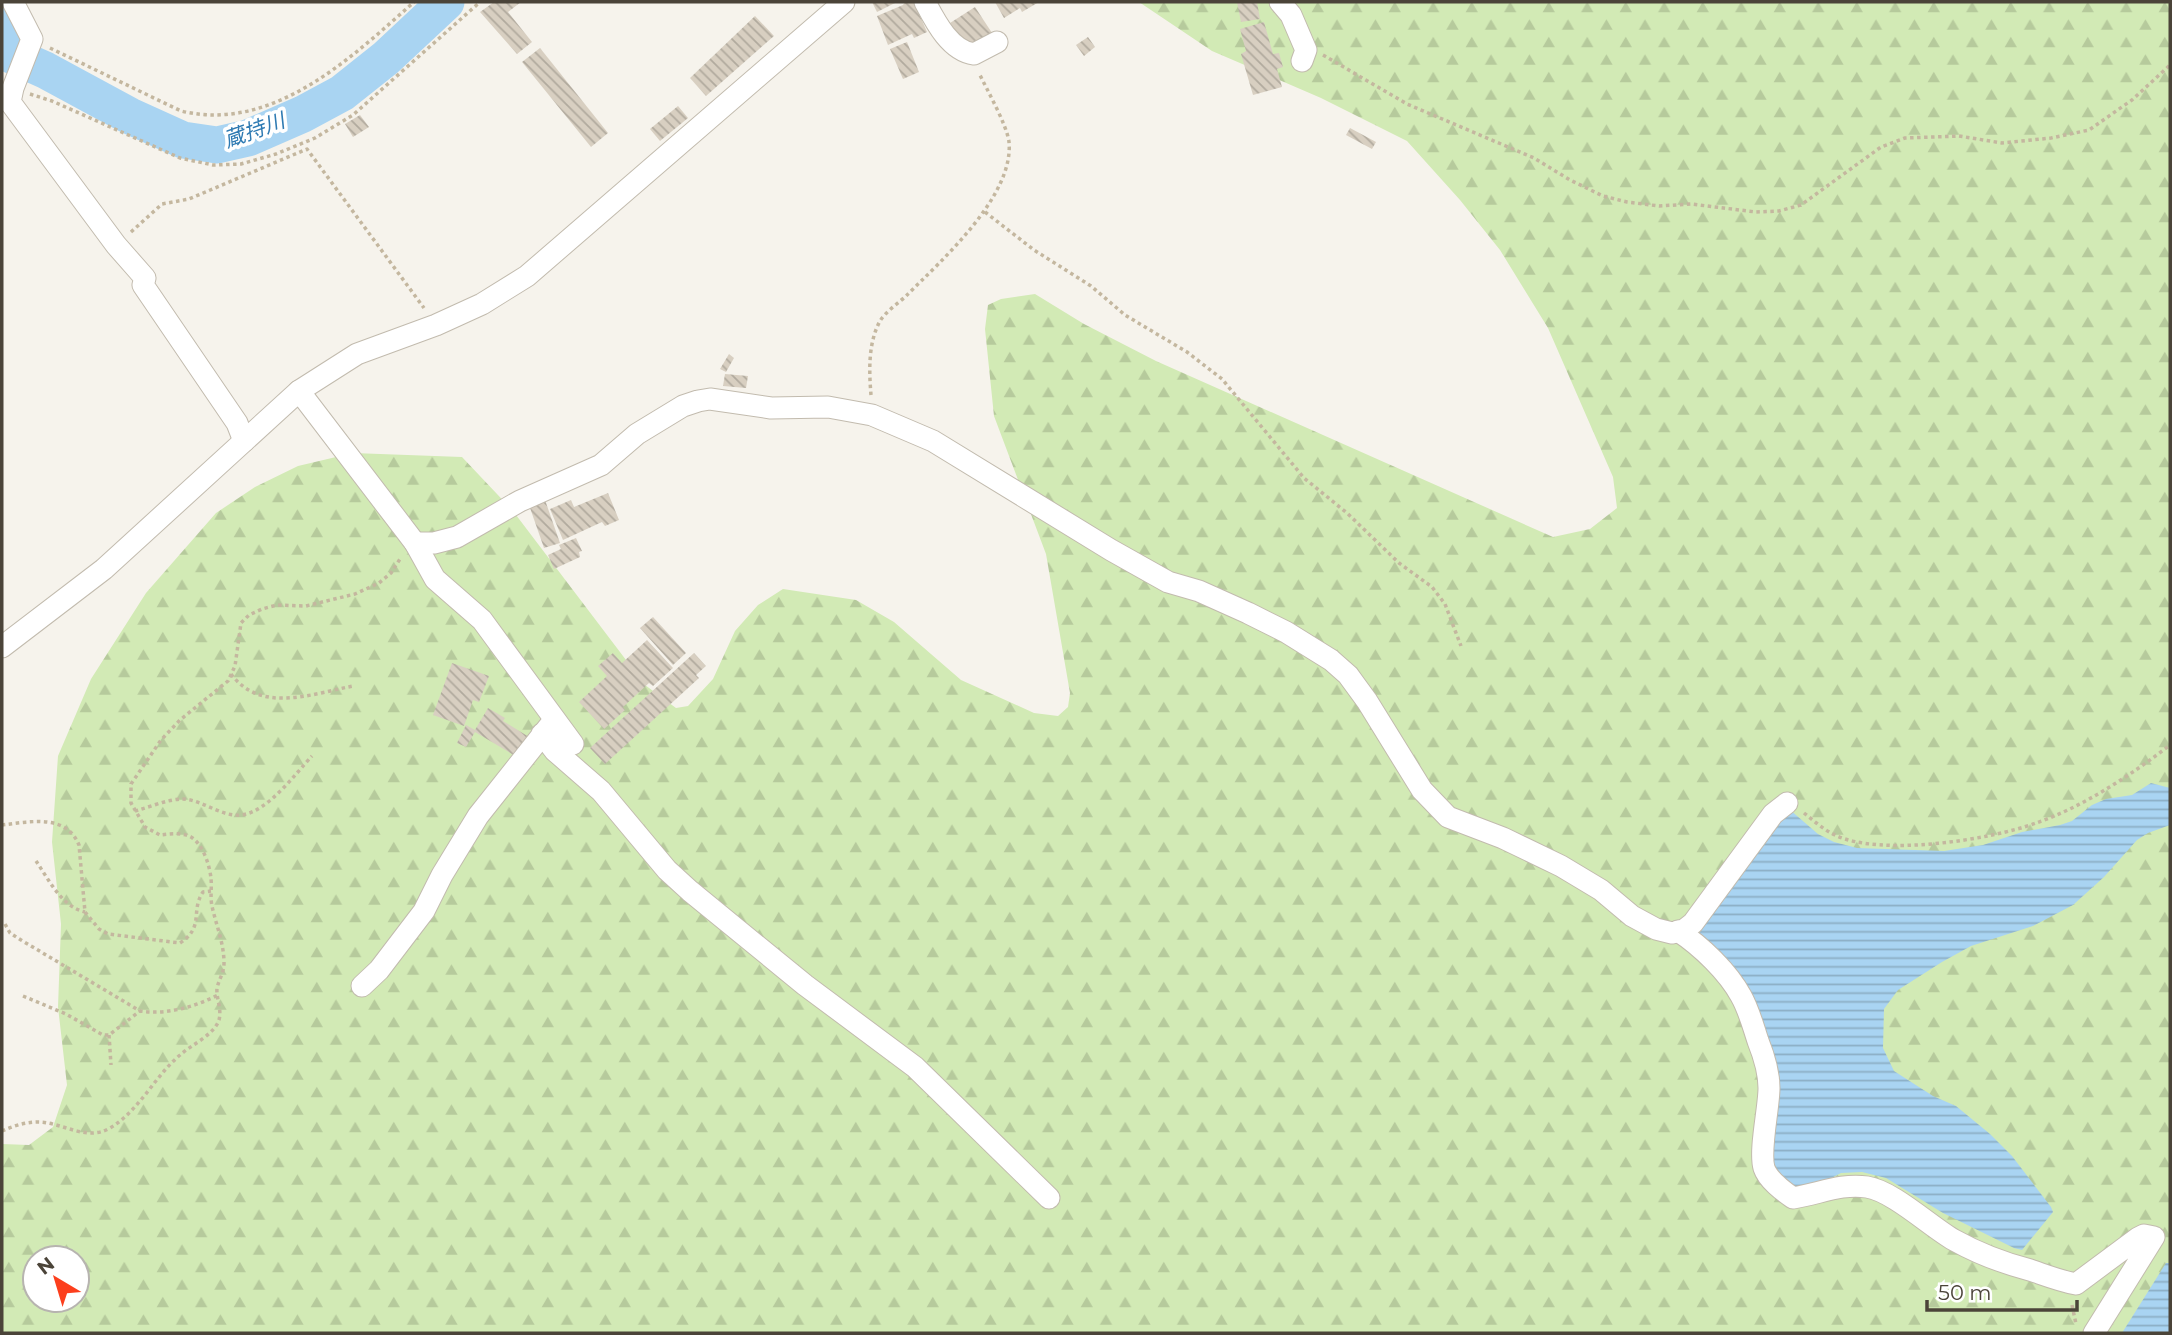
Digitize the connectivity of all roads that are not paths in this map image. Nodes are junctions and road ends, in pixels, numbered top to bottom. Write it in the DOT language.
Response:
graph roads {
  1 [pos="13,2"];
  2 [pos="844,2"];
  3 [pos="925,2"];
  4 [pos="1280,2"];
  5 [pos="997,42"];
  6 [pos="1304,55"];
  7 [pos="299,391"];
  8 [pos="244,441"];
  9 [pos="415,543"];
  10 [pos="2,647"];
  11 [pos="548,727"];
  12 [pos="573,744"];
  13 [pos="1787,803"];
  14 [pos="1678,931"];
  15 [pos="362,986"];
  16 [pos="1049,1198"];
  17 [pos="2086,1333"];
  1 -- 8 [label="street"];
  2 -- 7 [label="street"];
  3 -- 5 [label="street"];
  4 -- 6 [label="street"];
  7 -- 8 [label="street"];
  7 -- 9 [label="street"];
  8 -- 10 [label="street"];
  9 -- 11 [label="street"];
  9 -- 14 [label="street"];
  11 -- 12 [label="street"];
  11 -- 15 [label="street"];
  11 -- 16 [label="street"];
  13 -- 14 [label="street"];
  14 -- 17 [label="street"];
}
